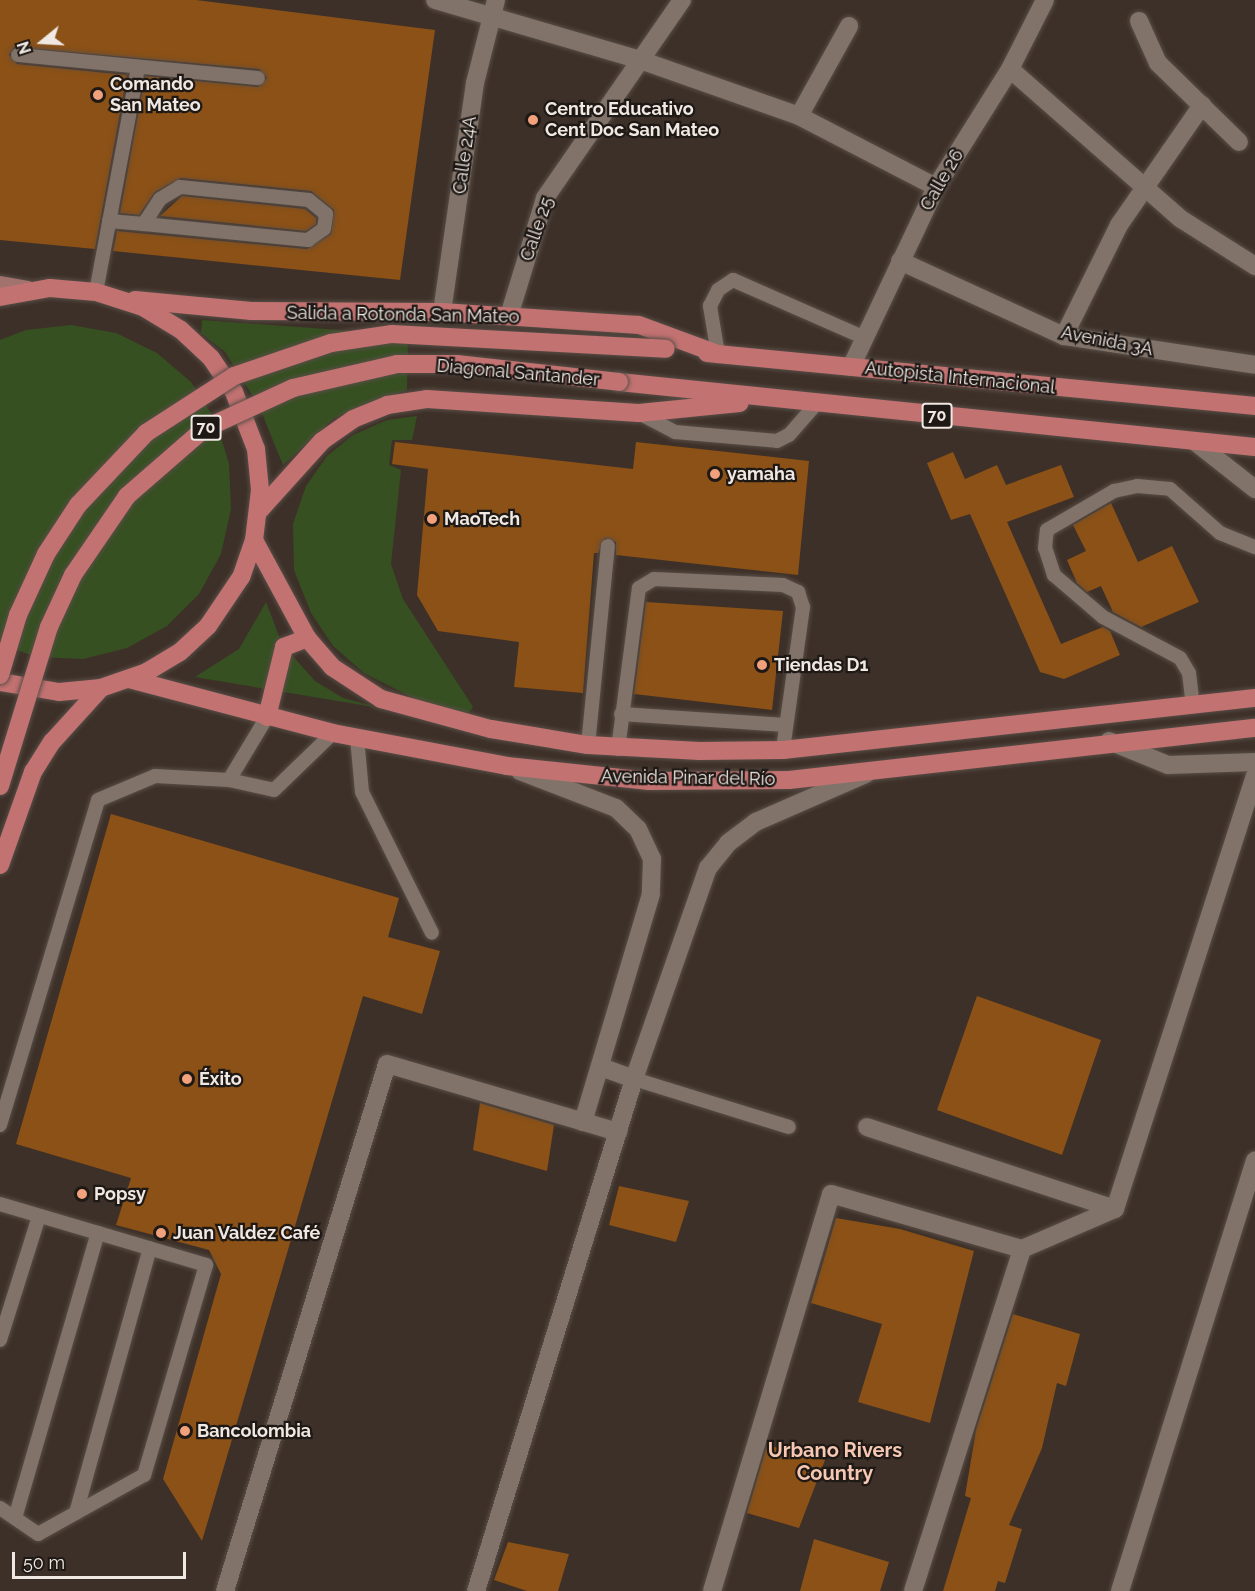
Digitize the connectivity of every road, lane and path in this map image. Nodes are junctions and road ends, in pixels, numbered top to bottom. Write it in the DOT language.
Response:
graph roads {
  1 [pos="435,0"];
  2 [pos="682,0"];
  3 [pos="1045,0"];
  4 [pos="494,8"];
  5 [pos="1139,21"];
  6 [pos="849,26"];
  7 [pos="18,55"];
  8 [pos="643,61"];
  9 [pos="138,67"];
  10 [pos="1010,69"];
  11 [pos="258,78"];
  12 [pos="1202,105"];
  13 [pos="800,116"];
  14 [pos="1239,142"];
  15 [pos="936,187"];
  16 [pos="1143,188"];
  17 [pos="109,221"];
  18 [pos="144,224"];
  19 [pos="900,261"];
  20 [pos="1255,267"];
  21 [pos="0,285"];
  22 [pos="28,290"];
  23 [pos="96,292"];
  24 [pos="0,297"];
  25 [pos="120,298"];
  26 [pos="442,312"];
  27 [pos="509,316"];
  28 [pos="1064,336"];
  29 [pos="863,337"];
  30 [pos="666,349"];
  31 [pos="718,354"];
  32 [pos="1255,365"];
  33 [pos="850,367"];
  34 [pos="776,399"];
  35 [pos="816,404"];
  36 [pos="1255,406"];
  37 [pos="639,413"];
  38 [pos="1194,441"];
  39 [pos="1255,447"];
  40 [pos="1255,489"];
  41 [pos="259,511"];
  42 [pos="254,540"];
  43 [pos="608,546"];
  44 [pos="1255,547"];
  45 [pos="307,638"];
  46 [pos="0,675"];
  47 [pos="129,679"];
  48 [pos="0,682"];
  49 [pos="101,688"];
  50 [pos="1255,698"];
  51 [pos="1193,706"];
  52 [pos="621,714"];
  53 [pos="267,717"];
  54 [pos="786,725"];
  55 [pos="1255,728"];
  56 [pos="333,733"];
  57 [pos="357,738"];
  58 [pos="1109,741"];
  59 [pos="588,745"];
  60 [pos="618,749"];
  61 [pos="783,750"];
  62 [pos="1255,762"];
  63 [pos="507,766"];
  64 [pos="870,772"];
  65 [pos="1255,776"];
  66 [pos="229,780"];
  67 [pos="0,786"];
  68 [pos="0,865"];
  69 [pos="432,933"];
  70 [pos="601,1067"];
  71 [pos="634,1078"];
  72 [pos="584,1122"];
  73 [pos="0,1125"];
  74 [pos="789,1127"];
  75 [pos="867,1127"];
  76 [pos="618,1132"];
  77 [pos="1255,1161"];
  78 [pos="0,1204"];
  79 [pos="1115,1209"];
  80 [pos="39,1216"];
  81 [pos="98,1233"];
  82 [pos="150,1248"];
  83 [pos="1022,1249"];
  84 [pos="0,1340"];
  85 [pos="0,1508"];
  86 [pos="76,1513"];
  87 [pos="15,1518"];
  88 [pos="225,1591"];
  89 [pos="476,1591"];
  90 [pos="712,1591"];
  91 [pos="913,1591"];
  92 [pos="1120,1591"];
  1 -- 4 [label="street"];
  2 -- 8 [label="street, Calle 25"];
  3 -- 10 [label="street, Calle 26"];
  4 -- 8 [label="street"];
  4 -- 26 [label="street, Calle 24A"];
  5 -- 12 [label="street"];
  6 -- 13 [label="street"];
  7 -- 9 [label="lane"];
  8 -- 13 [label="street"];
  8 -- 27 [label="street, Calle 25"];
  9 -- 11 [label="lane"];
  9 -- 17 [label="lane"];
  10 -- 15 [label="street, Calle 26"];
  10 -- 16 [label="street"];
  12 -- 14 [label="street"];
  12 -- 16 [label="street"];
  13 -- 15 [label="street"];
  15 -- 19 [label="street, Calle 26"];
  16 -- 20 [label="street"];
  16 -- 28 [label="street"];
  17 -- 18 [label="lane"];
  17 -- 23 [label="lane"];
  18 -- 18 [label="lane"];
  19 -- 28 [label="street, Avenida 3A"];
  19 -- 29 [label="street, Calle 26"];
  21 -- 22 [label="main road"];
  22 -- 23 [label="main road"];
  22 -- 24 [label="main road"];
  23 -- 25 [label="main road"];
  25 -- 26 [label="main road, Salida a Rotonda San Mateo"];
  25 -- 41 [label="main road"];
  26 -- 27 [label="main road, Salida a Rotonda San Mateo"];
  27 -- 31 [label="main road, Salida a Rotonda San Mateo"];
  28 -- 32 [label="street, Avenida 3A"];
  29 -- 31 [label="lane"];
  29 -- 33 [label="street, Calle 26"];
  30 -- 31 [label="main road, Autopista Internacional / 70"];
  30 -- 46 [label="main road, Diagonal Santander / 70, bridge"];
  31 -- 33 [label="main road, Autopista Internacional / 70"];
  33 -- 36 [label="main road, Autopista Internacional / 70"];
  34 -- 35 [label="main road, 70"];
  34 -- 37 [label="main road"];
  34 -- 67 [label="main road, Diagonal Santander / 70, bridge"];
  35 -- 37 [label="lane"];
  35 -- 38 [label="main road, 70"];
  37 -- 41 [label="main road"];
  38 -- 39 [label="main road, 70"];
  38 -- 40 [label="street"];
  41 -- 42 [label="main road"];
  42 -- 45 [label="main road, Avenida Pinar del Río"];
  42 -- 47 [label="main road"];
  43 -- 59 [label="lane"];
  44 -- 51 [label="lane"];
  45 -- 53 [label="main road"];
  45 -- 59 [label="main road, Avenida Pinar del Río"];
  47 -- 49 [label="main road"];
  47 -- 53 [label="main road, Avenida Pinar del Río"];
  48 -- 49 [label="main road"];
  49 -- 68 [label="main road"];
  50 -- 51 [label="main road, Avenida Pinar del Río"];
  51 -- 61 [label="main road, Avenida Pinar del Río"];
  52 -- 54 [label="lane"];
  52 -- 54 [label="lane"];
  52 -- 60 [label="lane"];
  53 -- 56 [label="main road, Avenida Pinar del Río"];
  53 -- 66 [label="lane"];
  54 -- 61 [label="lane"];
  55 -- 58 [label="main road, Avenida Pinar del Río"];
  56 -- 57 [label="main road, Avenida Pinar del Río"];
  56 -- 66 [label="lane"];
  57 -- 63 [label="main road, Avenida Pinar del Río"];
  57 -- 69 [label="lane"];
  58 -- 62 [label="street"];
  58 -- 64 [label="main road, Avenida Pinar del Río"];
  59 -- 60 [label="main road, Avenida Pinar del Río"];
  60 -- 61 [label="main road, Avenida Pinar del Río"];
  63 -- 64 [label="main road, Avenida Pinar del Río"];
  63 -- 70 [label="street"];
  64 -- 71 [label="street"];
  65 -- 79 [label="street"];
  66 -- 73 [label="lane"];
  70 -- 71 [label="street"];
  70 -- 72 [label="street"];
  71 -- 74 [label="lane"];
  71 -- 76 [label="street"];
  72 -- 76 [label="street"];
  72 -- 88 [label="street"];
  75 -- 79 [label="street"];
  76 -- 89 [label="street"];
  77 -- 92 [label="street"];
  78 -- 80 [label="lane"];
  79 -- 83 [label="street"];
  80 -- 81 [label="lane"];
  80 -- 84 [label="lane"];
  81 -- 82 [label="lane"];
  81 -- 87 [label="lane"];
  82 -- 86 [label="lane"];
  82 -- 86 [label="lane"];
  83 -- 90 [label="street"];
  83 -- 91 [label="street"];
  85 -- 87 [label="lane"];
  86 -- 87 [label="lane"];
}
